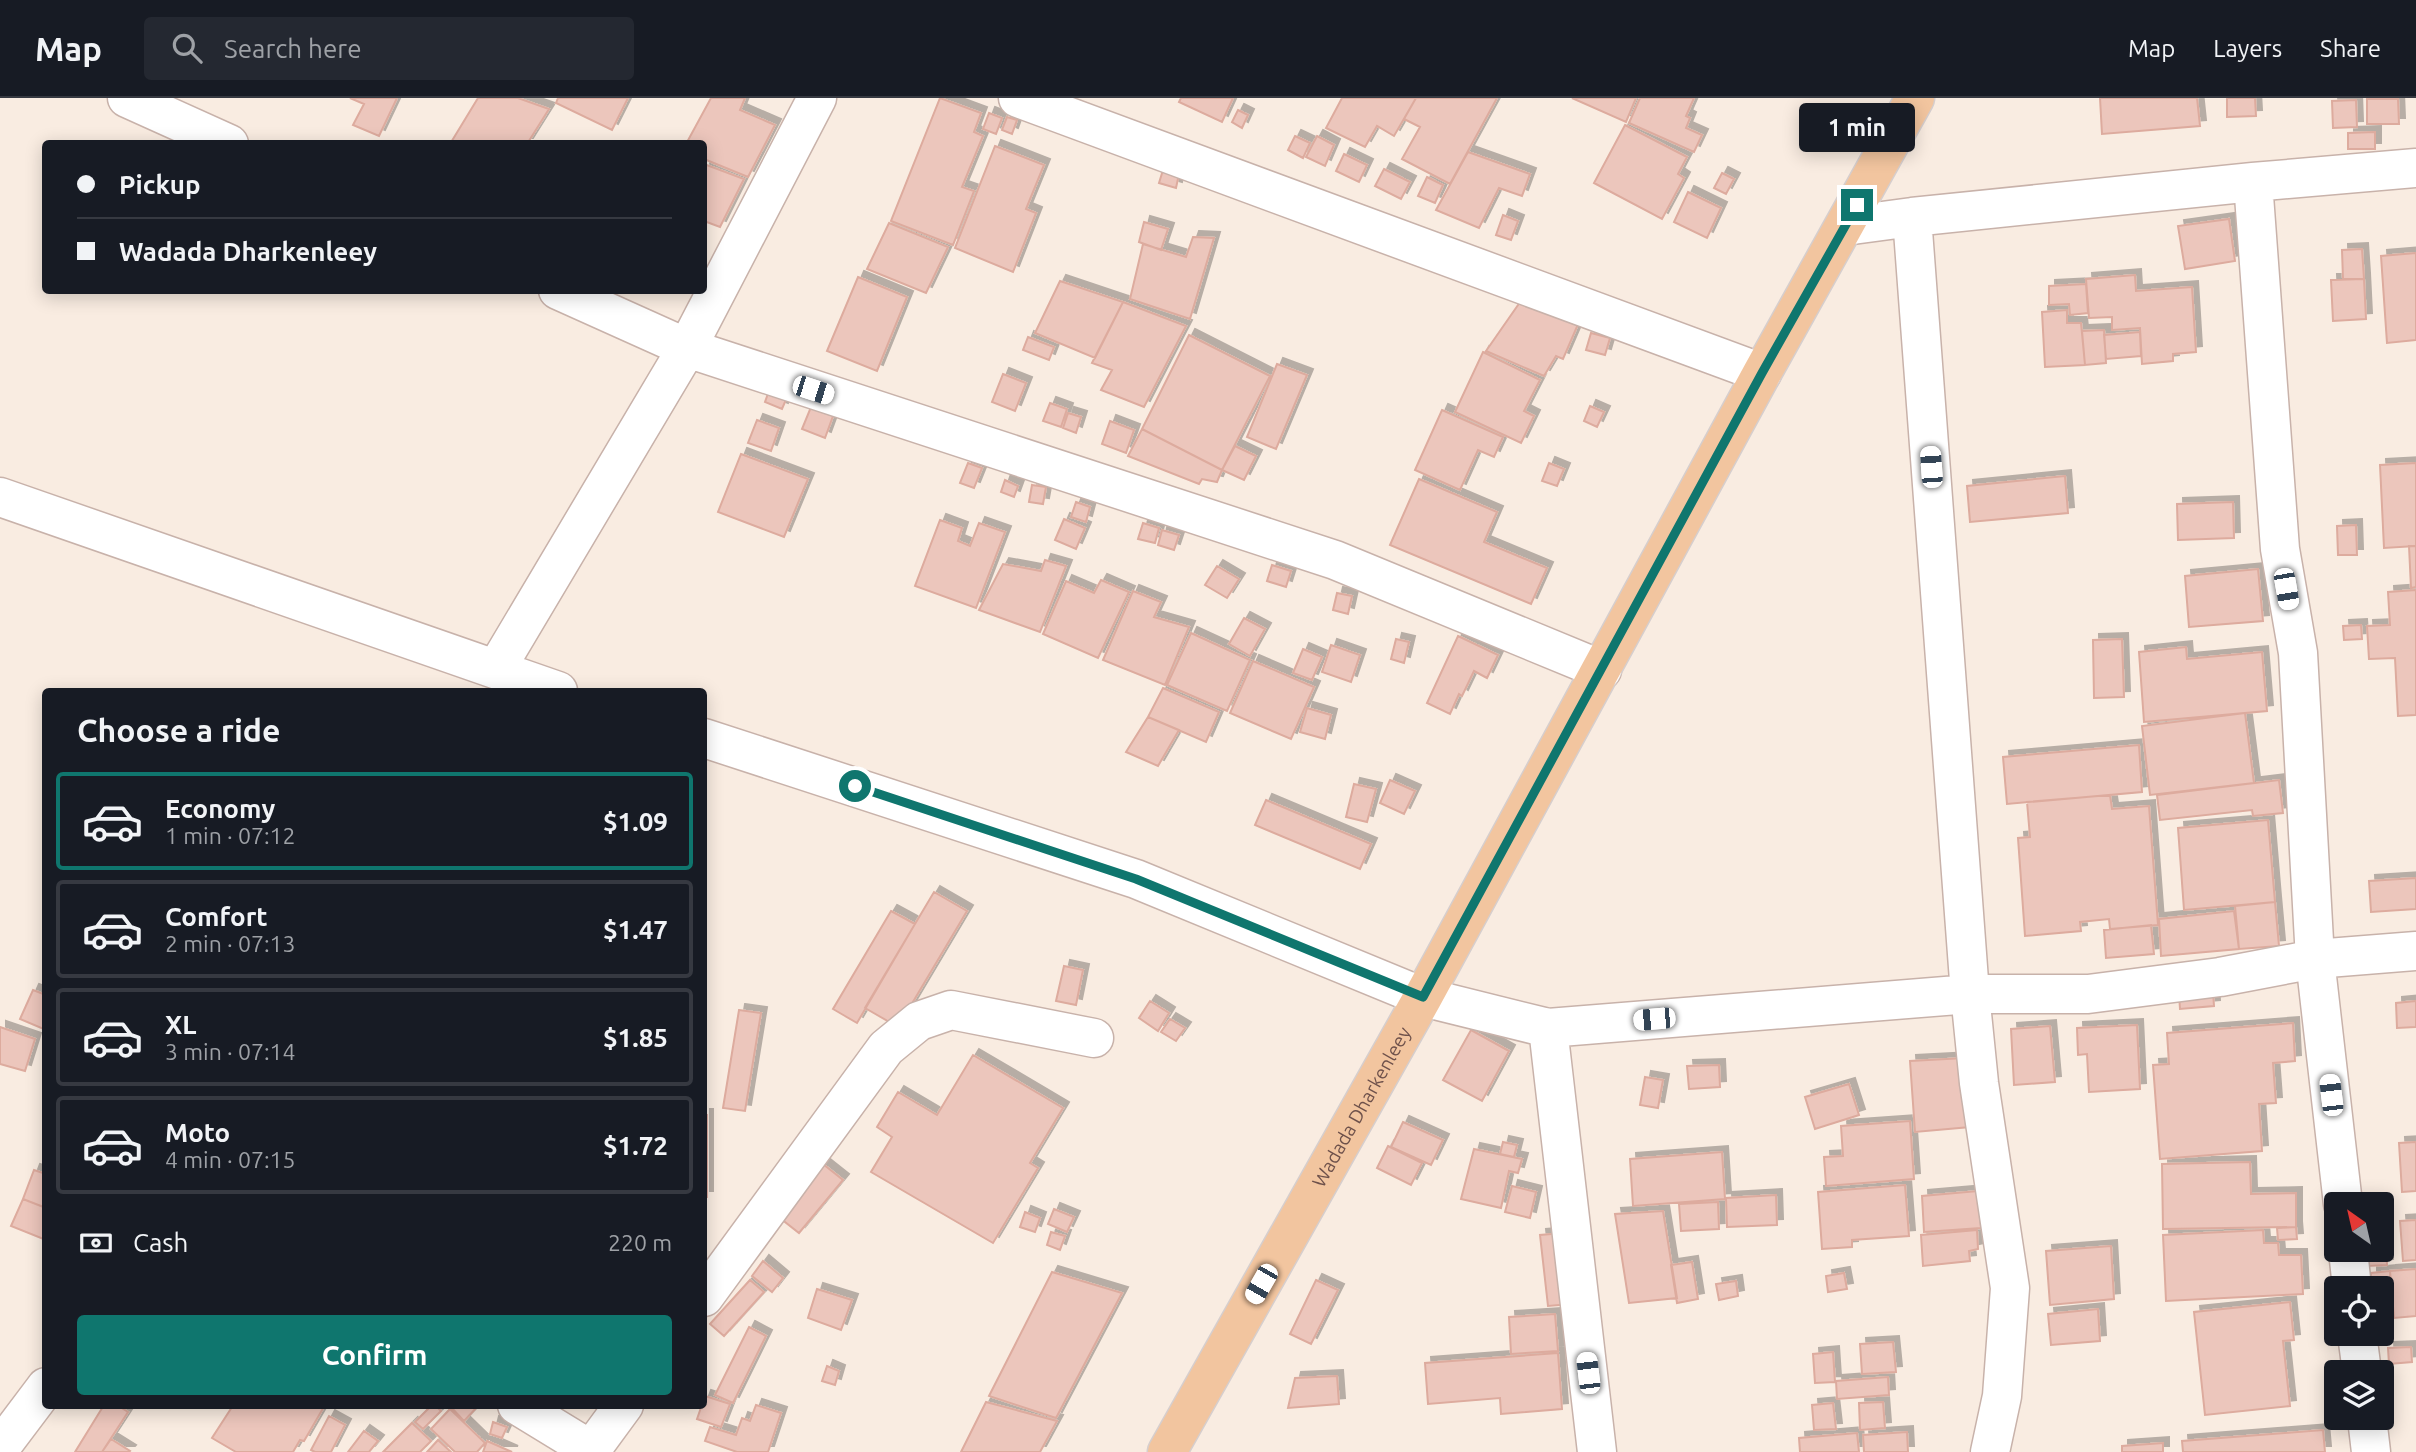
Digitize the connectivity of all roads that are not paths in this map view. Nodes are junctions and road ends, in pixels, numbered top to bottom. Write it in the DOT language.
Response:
graph roads {
  1 [pos="127,98"];
  2 [pos="817,98"];
  3 [pos="1018,98"];
  4 [pos="1915,98"];
  5 [pos="220,140"];
  6 [pos="2416,168"];
  7 [pos="2253,182"];
  8 [pos="1912,216"];
  9 [pos="1845,226"];
  10 [pos="567,294"];
  11 [pos="687,348"];
  12 [pos="1762,373"];
  13 [pos="0,497"];
  14 [pos="496,669"];
  15 [pos="1602,670"];
  16 [pos="550,688"];
  17 [pos="707,739"];
  18 [pos="2416,951"];
  19 [pos="2315,959"];
  20 [pos="1970,994"];
  21 [pos="1423,997"];
  22 [pos="1548,1028"];
  23 [pos="1094,1038"];
  24 [pos="2342,1192"];
  25 [pos="707,1293"];
  26 [pos="42,1392"];
  27 [pos="524,1409"];
  28 [pos="621,1409"];
  29 [pos="2368,1430"];
  30 [pos="0,1448"];
  31 [pos="592,1451"];
  32 [pos="1167,1452"];
  33 [pos="1597,1452"];
  34 [pos="1990,1452"];
  35 [pos="2371,1452"];
  1 -- 5 [label="street"];
  2 -- 11 [label="street"];
  3 -- 12 [label="street"];
  4 -- 9 [label="main road, Wadada Dharkenleey"];
  6 -- 7 [label="street"];
  7 -- 8 [label="street"];
  7 -- 19 [label="street"];
  8 -- 9 [label="street"];
  8 -- 20 [label="street"];
  9 -- 12 [label="main road, Wadada Dharkenleey"];
  10 -- 11 [label="street"];
  11 -- 14 [label="street"];
  11 -- 15 [label="street"];
  12 -- 15 [label="main road, Wadada Dharkenleey"];
  13 -- 14 [label="street"];
  14 -- 16 [label="street"];
  15 -- 21 [label="main road, Wadada Dharkenleey"];
  17 -- 21 [label="street"];
  18 -- 19 [label="street"];
  19 -- 20 [label="street"];
  19 -- 24 [label="street"];
  20 -- 22 [label="street"];
  20 -- 34 [label="street"];
  21 -- 22 [label="street"];
  21 -- 32 [label="main road, Wadada Dharkenleey"];
  22 -- 33 [label="street"];
  23 -- 25 [label="street"];
  26 -- 30 [label="street"];
  27 -- 31 [label="street"];
  28 -- 31 [label="street"];
  29 -- 35 [label="street"];
}
